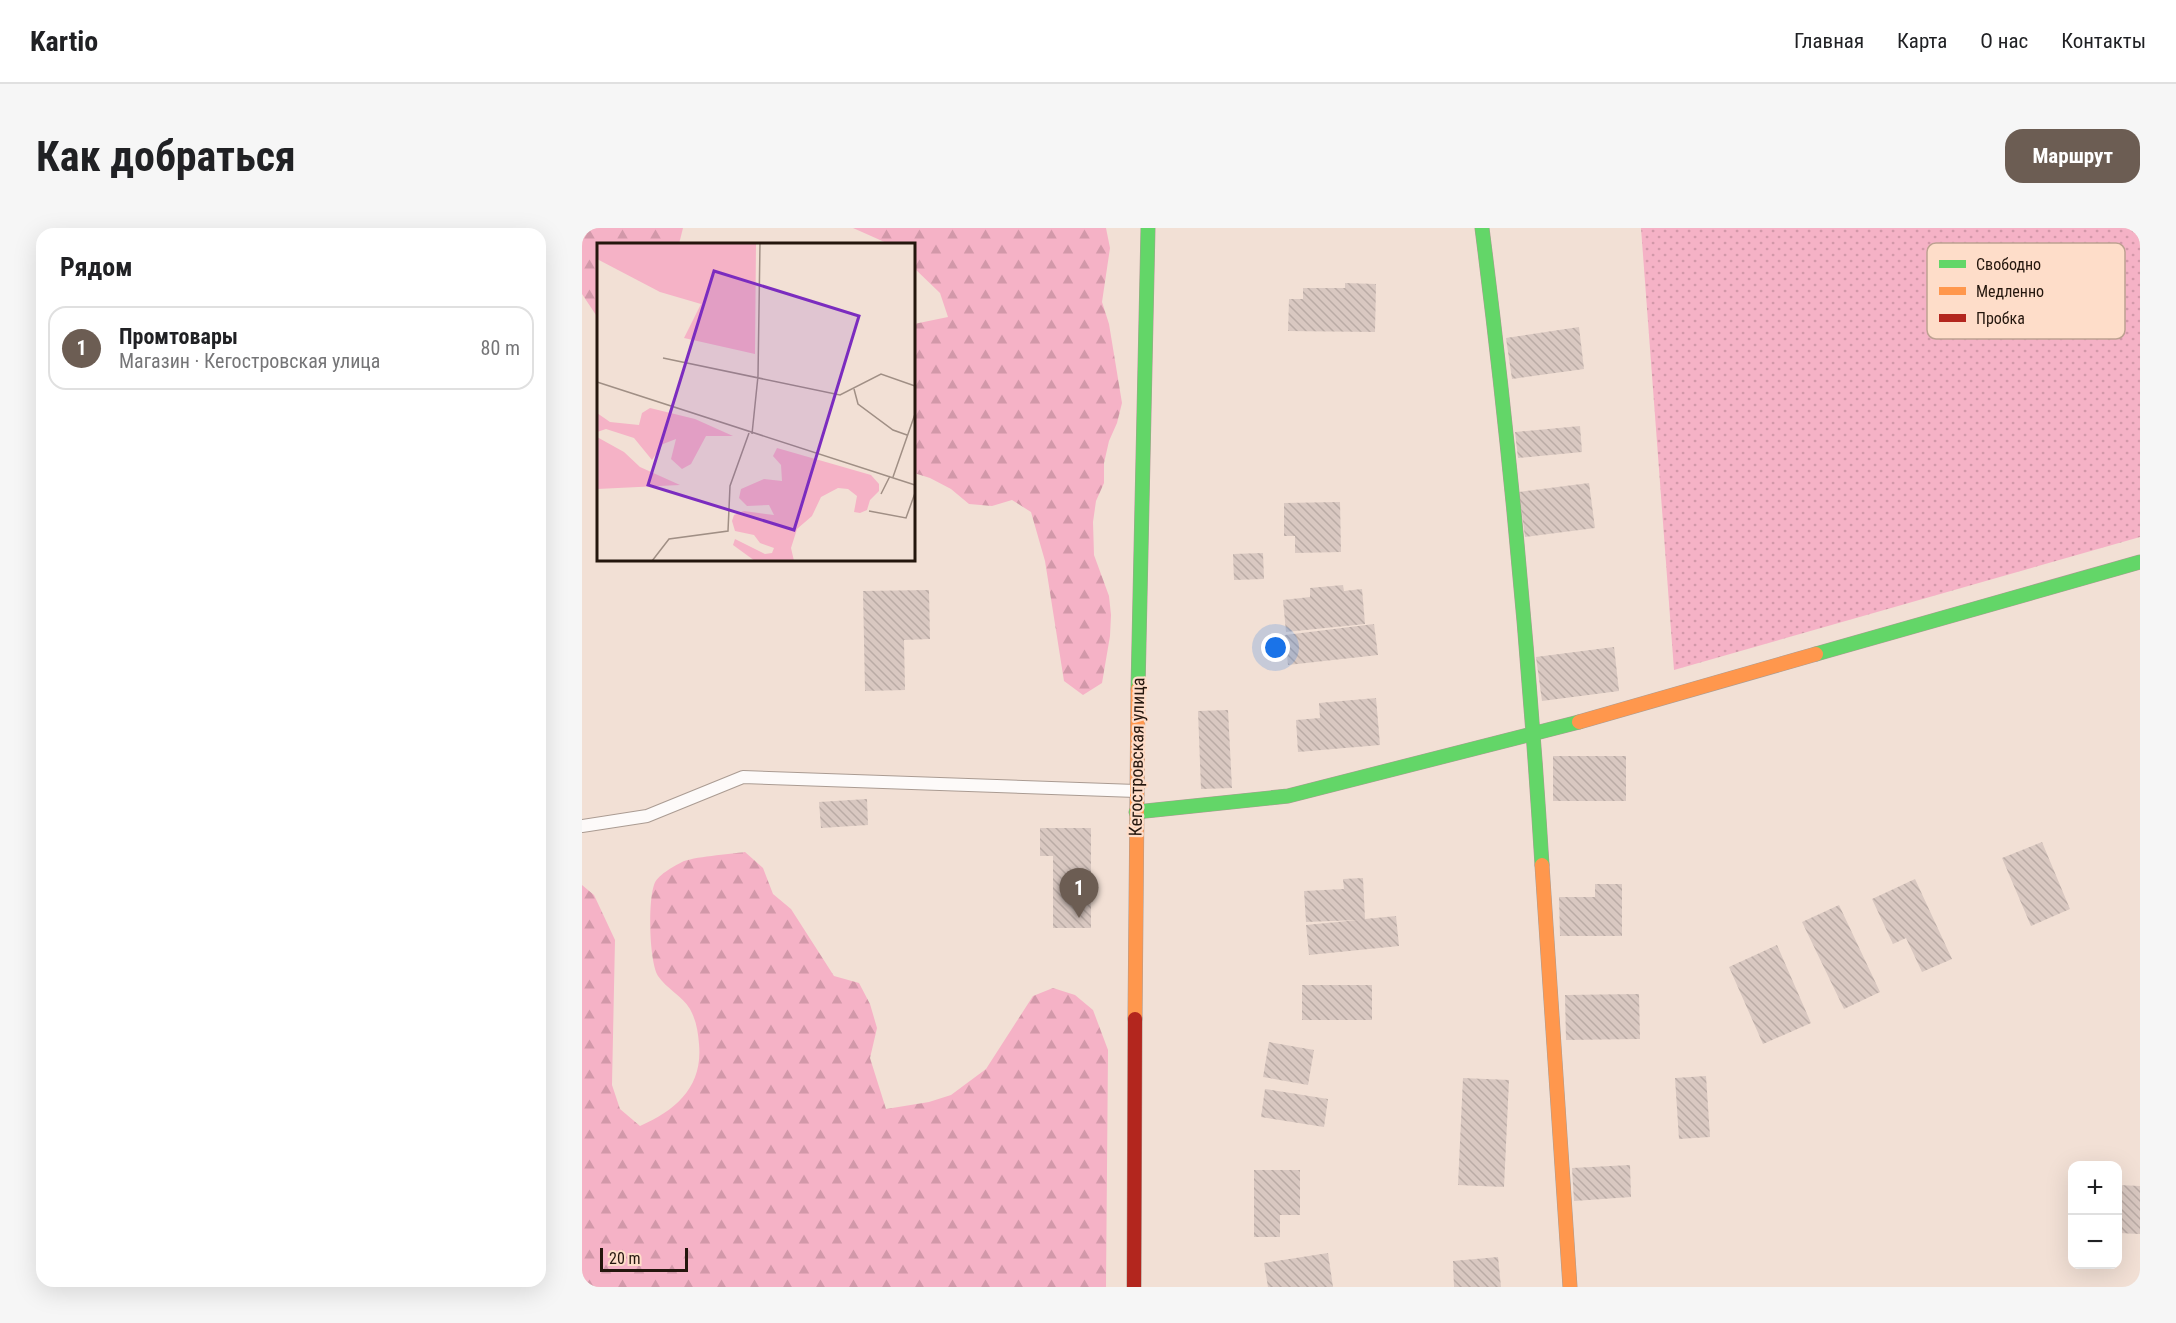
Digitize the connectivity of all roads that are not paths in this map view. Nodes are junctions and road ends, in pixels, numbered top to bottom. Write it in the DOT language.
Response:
graph roads {
  1 [pos="1148,228"];
  2 [pos="1482,228"];
  3 [pos="2140,562"];
  4 [pos="1534,735"];
  5 [pos="1136,791"];
  6 [pos="1136,812"];
  7 [pos="582,826"];
  8 [pos="1134,1287"];
  9 [pos="1570,1287"];
  1 -- 5 [label="street, Кегостровская улица"];
  2 -- 4 [label="street"];
  3 -- 4 [label="street"];
  4 -- 6 [label="street"];
  4 -- 9 [label="street"];
  5 -- 6 [label="street, Кегостровская улица"];
  5 -- 7 [label="lane"];
  6 -- 8 [label="street, Кегостровская улица"];
}
